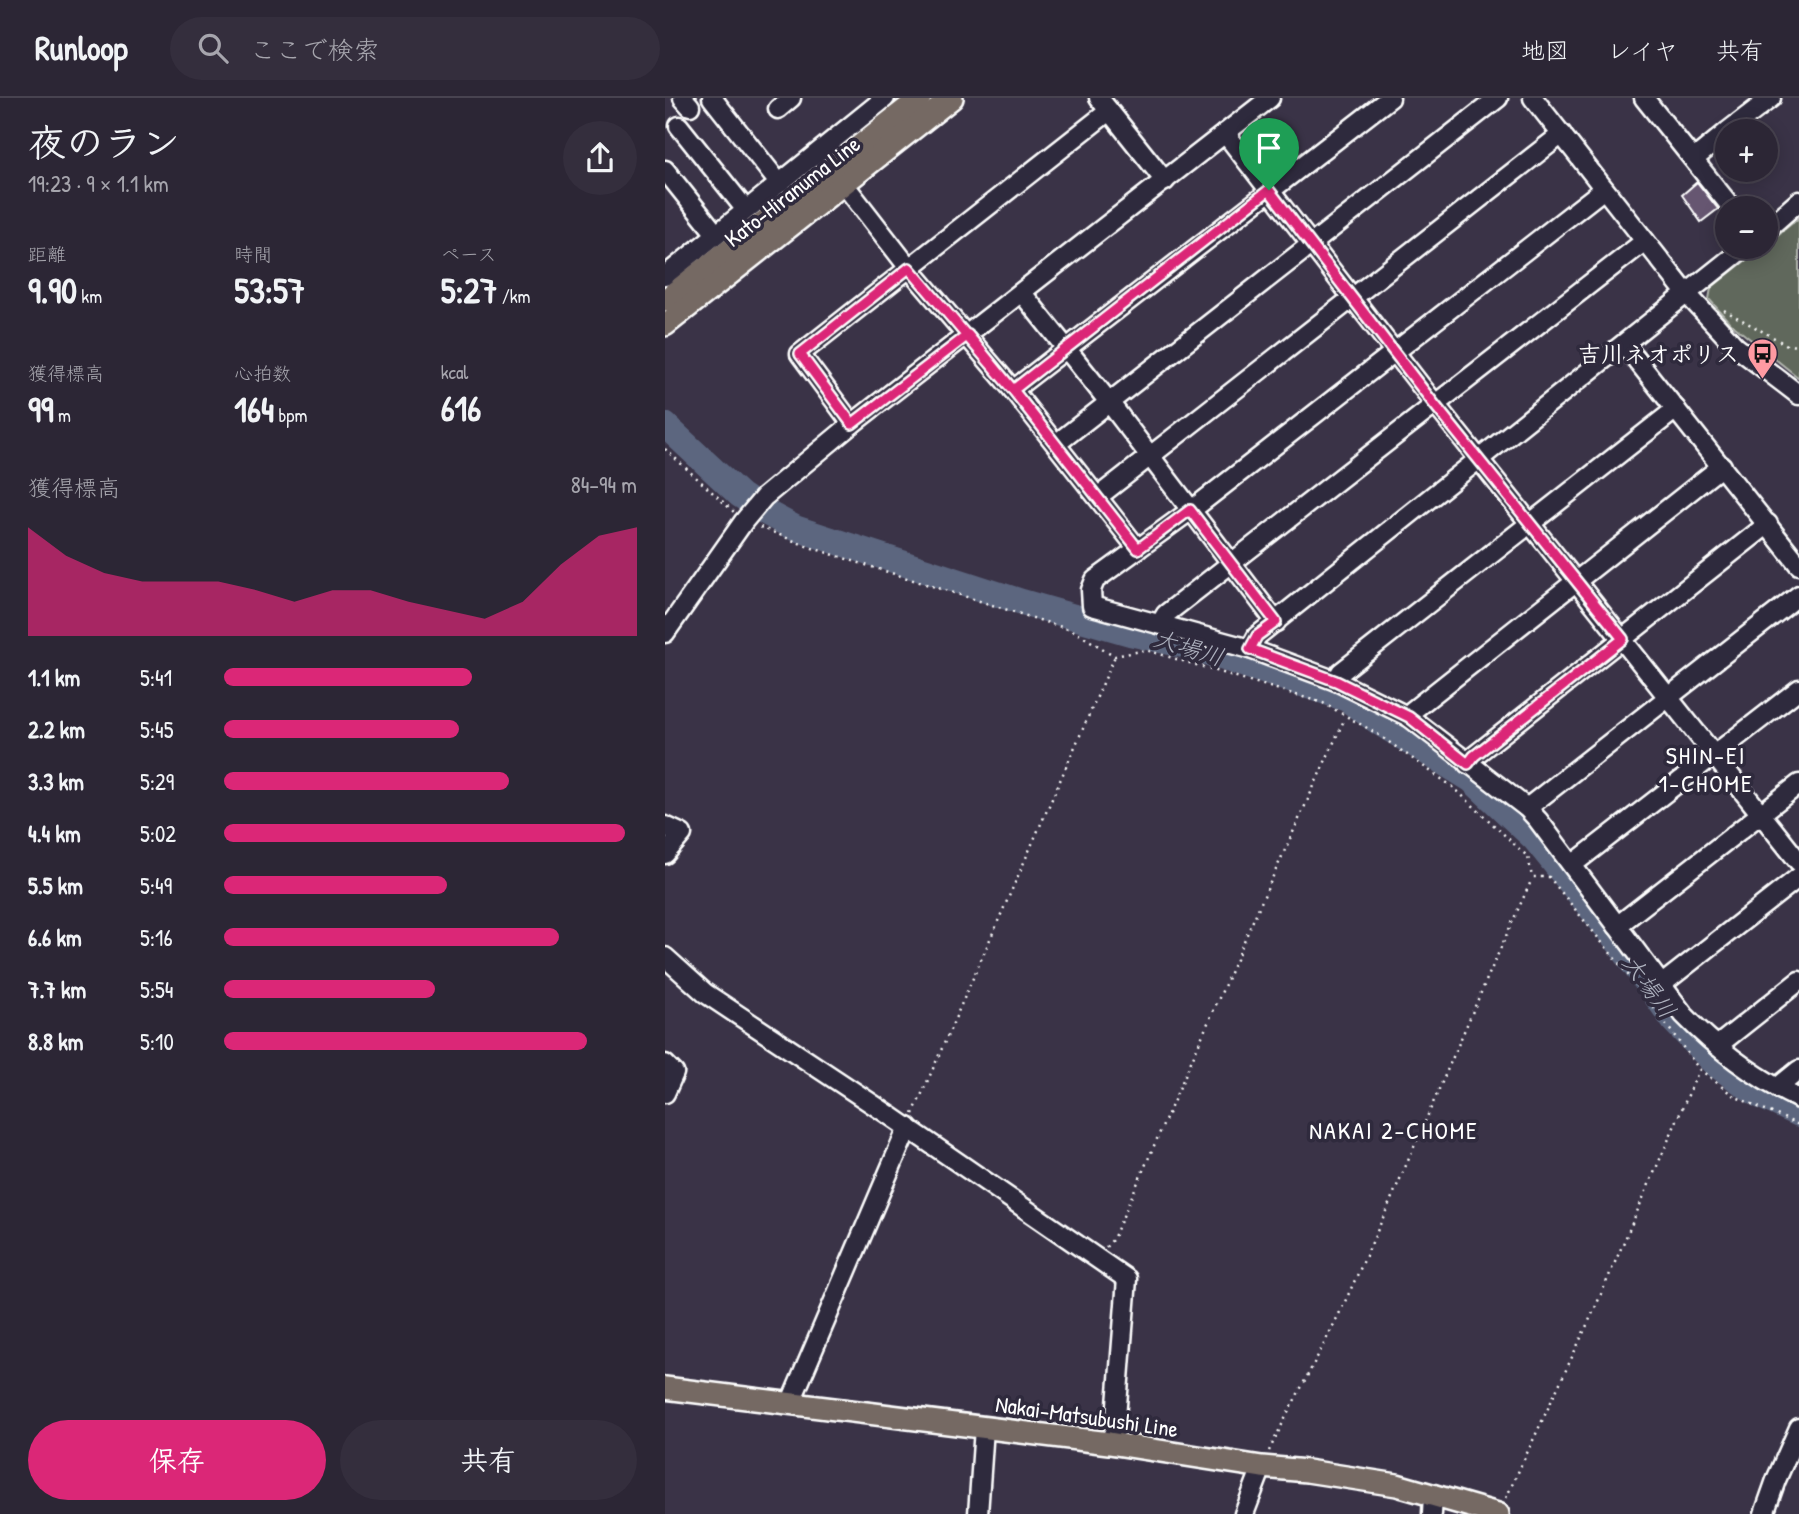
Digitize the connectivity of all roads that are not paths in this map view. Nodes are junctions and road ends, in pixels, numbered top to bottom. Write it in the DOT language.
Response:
graph roads {
  1 [pos="712,98"];
  2 [pos="920,98"];
  3 [pos="952,98"];
  4 [pos="1270,98"];
  5 [pos="1389,98"];
  6 [pos="1498,98"];
  7 [pos="1533,98"];
  8 [pos="1644,98"];
  9 [pos="1771,98"];
  10 [pos="874,101"];
  11 [pos="1104,105"];
  12 [pos="1744,119"];
  13 [pos="679,125"];
  14 [pos="886,125"];
  15 [pos="1225,133"];
  16 [pos="1562,134"];
  17 [pos="1715,142"];
  18 [pos="1694,159"];
  19 [pos="665,170"];
  20 [pos="1165,181"];
  21 [pos="779,183"];
  22 [pos="844,184"];
  23 [pos="1604,189"];
  24 [pos="1269,190"];
  25 [pos="1723,196"];
  26 [pos="1799,201"];
  27 [pos="746,210"];
  28 [pos="1778,219"];
  29 [pos="716,234"];
  30 [pos="1645,241"];
  31 [pos="1311,244"];
  32 [pos="1730,259"];
  33 [pos="909,268"];
  34 [pos="665,276"];
  35 [pos="1022,293"];
  36 [pos="1686,293"];
  37 [pos="1353,298"];
  38 [pos="665,300"];
  39 [pos="665,325"];
  40 [pos="968,335"];
  41 [pos="1625,344"];
  42 [pos="1065,349"];
  43 [pos="1394,352"];
  44 [pos="1013,390"];
  45 [pos="1799,395"];
  46 [pos="1109,402"];
  47 [pos="1434,404"];
  48 [pos="1676,409"];
  49 [pos="852,424"];
  50 [pos="1056,444"];
  51 [pos="1149,457"];
  52 [pos="1479,458"];
  53 [pos="1722,466"];
  54 [pos="1099,496"];
  55 [pos="1190,510"];
  56 [pos="1531,524"];
  57 [pos="1768,524"];
  58 [pos="1138,549"];
  59 [pos="1231,563"];
  60 [pos="1799,565"];
  61 [pos="1577,581"];
  62 [pos="1799,595"];
  63 [pos="1276,622"];
  64 [pos="1160,624"];
  65 [pos="665,633"];
  66 [pos="1623,639"];
  67 [pos="1250,649"];
  68 [pos="1336,681"];
  69 [pos="1799,689"];
  70 [pos="1668,698"];
  71 [pos="1409,717"];
  72 [pos="1714,756"];
  73 [pos="1468,764"];
  74 [pos="1799,784"];
  75 [pos="1527,808"];
  76 [pos="1761,813"];
  77 [pos="665,826"];
  78 [pos="665,854"];
  79 [pos="1799,862"];
  80 [pos="1572,865"];
  81 [pos="1799,877"];
  82 [pos="1617,926"];
  83 [pos="665,957"];
  84 [pos="1799,981"];
  85 [pos="1661,985"];
  86 [pos="1717,1046"];
  87 [pos="665,1064"];
  88 [pos="1799,1070"];
  89 [pos="1779,1089"];
  90 [pos="665,1093"];
  91 [pos="1799,1099"];
  92 [pos="908,1127"];
  93 [pos="665,1388"];
  94 [pos="790,1404"];
  95 [pos="984,1428"];
  96 [pos="1799,1428"];
  97 [pos="1109,1444"];
  98 [pos="1262,1467"];
  99 [pos="1433,1504"];
  100 [pos="1501,1508"];
  101 [pos="978,1514"];
  102 [pos="1244,1514"];
  103 [pos="1764,1514"];
  1 -- 21 [label="street"];
  2 -- 14 [label="main road, Kato-Hiranuma Line"];
  3 -- 22 [label="main road, Kato-Hiranuma Line"];
  4 -- 15 [label="street"];
  5 -- 24 [label="street"];
  6 -- 31 [label="street"];
  7 -- 16 [label="street"];
  8 -- 18 [label="street"];
  9 -- 12 [label="street"];
  10 -- 14 [label="street"];
  10 -- 21 [label="street"];
  11 -- 20 [label="street"];
  11 -- 33 [label="street"];
  13 -- 27 [label="street"];
  14 -- 38 [label="main road, Kato-Hiranuma Line"];
  15 -- 20 [label="street"];
  15 -- 24 [label="street"];
  16 -- 23 [label="street"];
  16 -- 37 [label="street"];
  17 -- 18 [label="street"];
  18 -- 25 [label="street"];
  19 -- 29 [label="street"];
  20 -- 35 [label="street"];
  21 -- 27 [label="street"];
  22 -- 33 [label="street"];
  22 -- 39 [label="main road, Kato-Hiranuma Line"];
  23 -- 30 [label="street"];
  23 -- 43 [label="street"];
  24 -- 31 [label="street"];
  24 -- 42 [label="street"];
  26 -- 28 [label="street"];
  27 -- 29 [label="street"];
  29 -- 34 [label="street"];
  30 -- 36 [label="street"];
  30 -- 47 [label="street"];
  31 -- 37 [label="street"];
  31 -- 46 [label="street"];
  32 -- 36 [label="street"];
  33 -- 40 [label="street"];
  33 -- 49 [label="street"];
  35 -- 40 [label="street"];
  35 -- 42 [label="street"];
  36 -- 41 [label="street"];
  36 -- 45 [label="street"];
  37 -- 43 [label="street"];
  37 -- 51 [label="street"];
  40 -- 44 [label="street"];
  40 -- 49 [label="street"];
  41 -- 48 [label="street"];
  41 -- 52 [label="street"];
  42 -- 44 [label="street"];
  42 -- 46 [label="street"];
  43 -- 47 [label="street"];
  43 -- 55 [label="street"];
  44 -- 50 [label="street"];
  46 -- 50 [label="street"];
  46 -- 51 [label="street"];
  47 -- 52 [label="street"];
  47 -- 59 [label="street"];
  48 -- 53 [label="street"];
  48 -- 56 [label="street"];
  49 -- 65 [label="street"];
  50 -- 54 [label="street"];
  51 -- 54 [label="street"];
  51 -- 55 [label="street"];
  52 -- 56 [label="street"];
  52 -- 63 [label="street"];
  53 -- 57 [label="street"];
  53 -- 61 [label="street"];
  54 -- 58 [label="street"];
  55 -- 58 [label="street"];
  55 -- 59 [label="street"];
  56 -- 61 [label="street"];
  56 -- 68 [label="street"];
  57 -- 60 [label="street"];
  57 -- 66 [label="street"];
  58 -- 64 [label="street"];
  59 -- 63 [label="street"];
  59 -- 64 [label="street"];
  61 -- 66 [label="street"];
  61 -- 71 [label="street"];
  62 -- 70 [label="street"];
  63 -- 67 [label="street"];
  64 -- 67 [label="street"];
  66 -- 70 [label="street"];
  66 -- 73 [label="street"];
  67 -- 68 [label="street"];
  68 -- 71 [label="street"];
  69 -- 72 [label="street"];
  70 -- 72 [label="street"];
  70 -- 75 [label="street"];
  71 -- 73 [label="street"];
  72 -- 76 [label="street"];
  72 -- 80 [label="street"];
  73 -- 75 [label="street"];
  74 -- 76 [label="street"];
  75 -- 80 [label="street"];
  76 -- 79 [label="street"];
  76 -- 82 [label="street"];
  77 -- 78 [label="street"];
  80 -- 82 [label="street"];
  81 -- 85 [label="street"];
  82 -- 85 [label="street"];
  83 -- 92 [label="street"];
  84 -- 86 [label="street"];
  85 -- 86 [label="street"];
  86 -- 89 [label="street"];
  87 -- 90 [label="street"];
  88 -- 89 [label="street"];
  89 -- 91 [label="street"];
  92 -- 94 [label="street"];
  92 -- 97 [label="street"];
  93 -- 94 [label="main road, Nakai-Matsubushi Line"];
  94 -- 95 [label="main road, Nakai-Matsubushi Line"];
  95 -- 97 [label="main road, Nakai-Matsubushi Line"];
  95 -- 101 [label="street"];
  96 -- 103 [label="street"];
  97 -- 98 [label="main road, Nakai-Matsubushi Line"];
  98 -- 99 [label="main road, Nakai-Matsubushi Line"];
  98 -- 102 [label="street"];
  99 -- 100 [label="main road, Nakai-Matsubushi Line"];
}
